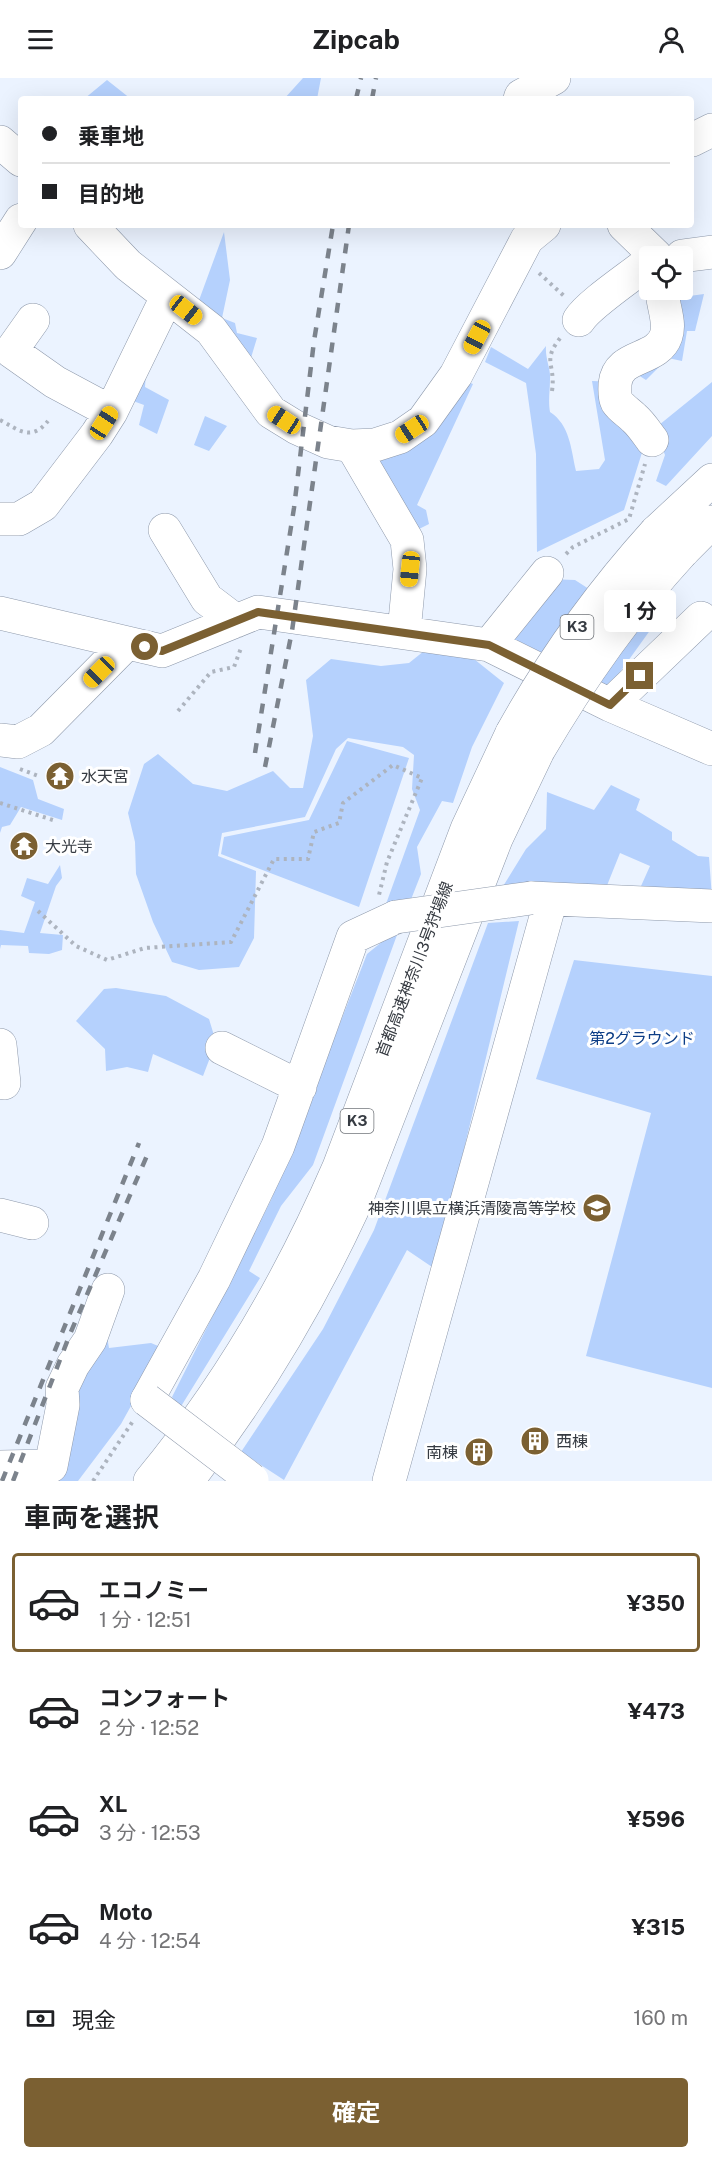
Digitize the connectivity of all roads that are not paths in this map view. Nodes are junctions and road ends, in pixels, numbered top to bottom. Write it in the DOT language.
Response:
graph roads {
  1 [pos="554,78"];
  2 [pos="521,96"];
  3 [pos="712,130"];
  4 [pos="694,139"];
  5 [pos="0,142"];
  6 [pos="18,157"];
  7 [pos="18,225"];
  8 [pos="96,228"];
  9 [pos="627,228"];
  10 [pos="532,230"];
  11 [pos="646,246"];
  12 [pos="712,252"];
  13 [pos="0,253"];
  14 [pos="693,255"];
  15 [pos="639,270"];
  16 [pos="167,297"];
  17 [pos="663,300"];
  18 [pos="33,320"];
  19 [pos="579,320"];
  20 [pos="111,412"];
  21 [pos="652,440"];
  22 [pos="352,446"];
  23 [pos="712,480"];
  24 [pos="0,519"];
  25 [pos="712,522"];
  26 [pos="166,542"];
  27 [pos="547,573"];
  28 [pos="0,613"];
  29 [pos="245,617"];
  30 [pos="701,618"];
  31 [pos="404,632"];
  32 [pos="128,643"];
  33 [pos="489,645"];
  34 [pos="610,705"];
  35 [pos="0,740"];
  36 [pos="525,742"];
  37 [pos="712,749"];
  38 [pos="552,899"];
  39 [pos="712,906"];
  40 [pos="0,1045"];
  41 [pos="222,1048"];
  42 [pos="4,1083"];
  43 [pos="300,1087"];
  44 [pos="0,1215"];
  45 [pos="32,1223"];
  46 [pos="108,1290"];
  47 [pos="0,1467"];
  48 [pos="252,1480"];
  49 [pos="150,1481"];
  50 [pos="187,1481"];
  51 [pos="388,1481"];
  1 -- 2 [label="main road"];
  3 -- 4 [label="main road"];
  5 -- 6 [label="main road"];
  7 -- 13 [label="main road"];
  8 -- 16 [label="main road"];
  9 -- 11 [label="main road"];
  10 -- 22 [label="main road"];
  12 -- 14 [label="main road"];
  15 -- 19 [label="main road"];
  16 -- 20 [label="main road"];
  16 -- 22 [label="main road"];
  17 -- 21 [label="main road"];
  18 -- 20 [label="main road"];
  20 -- 24 [label="main road"];
  22 -- 31 [label="main road"];
  23 -- 36 [label="main road, 首都高速神奈川3号狩場線 / K3, bridge"];
  25 -- 36 [label="main road, 首都高速神奈川3号狩場線 / K3, bridge"];
  26 -- 29 [label="main road"];
  27 -- 33 [label="main road"];
  28 -- 32 [label="main road"];
  29 -- 31 [label="main road"];
  29 -- 32 [label="main road"];
  30 -- 34 [label="main road"];
  31 -- 33 [label="main road"];
  32 -- 35 [label="main road"];
  33 -- 34 [label="main road"];
  34 -- 37 [label="main road"];
  36 -- 49 [label="main road, 首都高速神奈川3号狩場線 / K3"];
  36 -- 50 [label="main road, 首都高速神奈川3号狩場線 / K3"];
  38 -- 39 [label="main road"];
  38 -- 43 [label="main road, bridge"];
  38 -- 51 [label="main road"];
  40 -- 42 [label="main road"];
  41 -- 43 [label="main road"];
  43 -- 48 [label="main road, bridge"];
  44 -- 45 [label="main road"];
  46 -- 47 [label="main road"];
}
